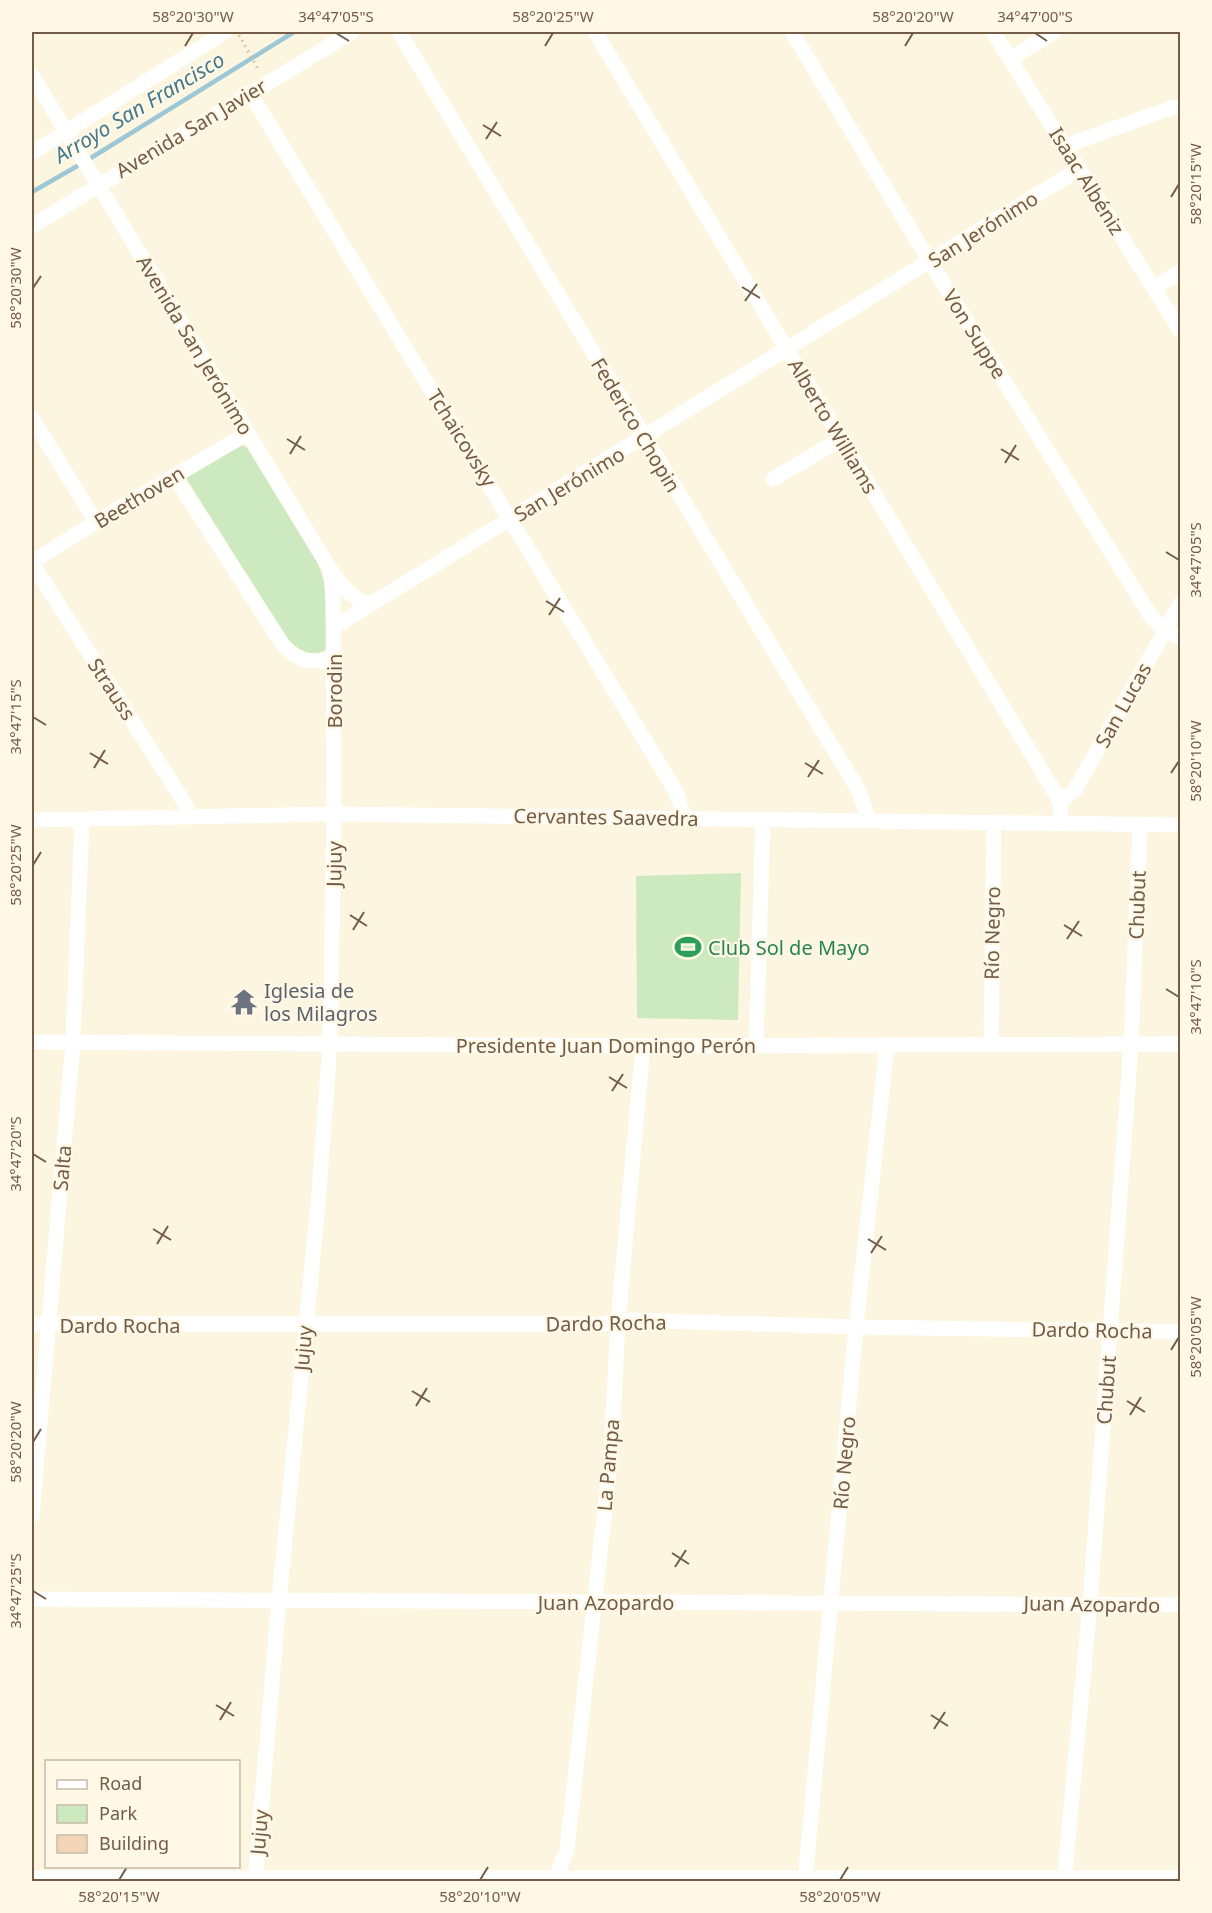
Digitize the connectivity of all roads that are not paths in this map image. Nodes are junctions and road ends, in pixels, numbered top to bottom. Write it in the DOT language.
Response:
graph roads {
  1 [pos="352,32"];
  2 [pos="399,32"];
  3 [pos="595,32"];
  4 [pos="792,32"];
  5 [pos="993,32"];
  6 [pos="1054,32"];
  7 [pos="219,33"];
  8 [pos="1010,59"];
  9 [pos="32,75"];
  10 [pos="250,93"];
  11 [pos="1173,107"];
  12 [pos="66,132"];
  13 [pos="1065,146"];
  14 [pos="32,153"];
  15 [pos="1079,169"];
  16 [pos="95,179"];
  17 [pos="32,226"];
  18 [pos="930,262"];
  19 [pos="1178,276"];
  20 [pos="1153,288"];
  21 [pos="1180,330"];
  22 [pos="787,349"];
  23 [pos="32,418"];
  24 [pos="248,432"];
  25 [pos="644,438"];
  26 [pos="841,439"];
  27 [pos="174,476"];
  28 [pos="773,479"];
  29 [pos="511,519"];
  30 [pos="96,522"];
  31 [pos="32,563"];
  32 [pos="330,569"];
  33 [pos="1180,603"];
  34 [pos="368,605"];
  35 [pos="334,627"];
  36 [pos="1165,630"];
  37 [pos="1180,638"];
  38 [pos="334,661"];
  39 [pos="1060,801"];
  40 [pos="334,814"];
  41 [pos="188,817"];
  42 [pos="684,818"];
  43 [pos="32,820"];
  44 [pos="82,820"];
  45 [pos="869,820"];
  46 [pos="764,821"];
  47 [pos="994,822"];
  48 [pos="1061,823"];
  49 [pos="1140,825"];
  50 [pos="1180,825"];
  51 [pos="32,1042"];
  52 [pos="73,1042"];
  53 [pos="330,1044"];
  54 [pos="991,1044"];
  55 [pos="1180,1044"];
  56 [pos="756,1045"];
  57 [pos="887,1045"];
  58 [pos="1131,1045"];
  59 [pos="643,1046"];
  60 [pos="618,1322"];
  61 [pos="32,1324"];
  62 [pos="48,1324"];
  63 [pos="305,1325"];
  64 [pos="856,1327"];
  65 [pos="1110,1331"];
  66 [pos="1180,1332"];
  67 [pos="32,1515"];
  68 [pos="32,1599"];
  69 [pos="279,1600"];
  70 [pos="595,1602"];
  71 [pos="830,1603"];
  72 [pos="1090,1604"];
  73 [pos="1180,1605"];
  74 [pos="32,1878"];
  75 [pos="1180,1878"];
  76 [pos="255,1880"];
  77 [pos="555,1880"];
  78 [pos="805,1880"];
  79 [pos="1065,1880"];
  1 -- 10 [label="street, Avenida San Javier"];
  2 -- 25 [label="street, Federico Chopin"];
  3 -- 22 [label="street, Alberto Williams"];
  4 -- 18 [label="street, Von Suppe"];
  5 -- 8 [label="street, Isaac Albéniz"];
  6 -- 8 [label="street"];
  7 -- 12 [label="street"];
  8 -- 13 [label="street, Isaac Albéniz"];
  9 -- 12 [label="street, Avenida San Jerónimo"];
  10 -- 16 [label="street, Avenida San Javier"];
  10 -- 29 [label="street, Tchaicovsky"];
  11 -- 13 [label="street"];
  12 -- 14 [label="street"];
  12 -- 16 [label="street, Avenida San Jerónimo"];
  13 -- 15 [label="street, Isaac Albéniz"];
  15 -- 18 [label="street, San Jerónimo"];
  15 -- 20 [label="street, Isaac Albéniz"];
  16 -- 17 [label="street, Avenida San Javier"];
  16 -- 24 [label="street, Avenida San Jerónimo"];
  18 -- 22 [label="street, San Jerónimo"];
  18 -- 36 [label="street, Von Suppe"];
  19 -- 20 [label="street"];
  20 -- 21 [label="street, Isaac Albéniz"];
  22 -- 25 [label="street, San Jerónimo"];
  22 -- 26 [label="street, Alberto Williams"];
  23 -- 30 [label="street"];
  24 -- 27 [label="street, Beethoven"];
  24 -- 32 [label="street, Avenida San Jerónimo"];
  25 -- 29 [label="street, San Jerónimo"];
  25 -- 45 [label="street, Federico Chopin"];
  26 -- 28 [label="street"];
  26 -- 39 [label="street, Alberto Williams"];
  27 -- 30 [label="street, Beethoven"];
  27 -- 38 [label="street"];
  29 -- 34 [label="street, San Jerónimo"];
  29 -- 42 [label="street, Tchaicovsky"];
  30 -- 31 [label="street, Beethoven"];
  31 -- 41 [label="street, Strauss"];
  32 -- 34 [label="street, Avenida San Jerónimo"];
  32 -- 35 [label="street, Borodin"];
  33 -- 36 [label="street, San Lucas"];
  34 -- 35 [label="street, San Jerónimo"];
  35 -- 38 [label="street, Borodin"];
  36 -- 37 [label="street"];
  36 -- 39 [label="street, San Lucas"];
  38 -- 40 [label="street, Borodin"];
  39 -- 48 [label="street, Alberto Williams"];
  40 -- 41 [label="street, Cervantes Saavedra"];
  40 -- 42 [label="street, Cervantes Saavedra"];
  40 -- 53 [label="street, Jujuy"];
  41 -- 44 [label="street, Cervantes Saavedra"];
  42 -- 46 [label="street, Cervantes Saavedra"];
  43 -- 44 [label="street, Cervantes Saavedra"];
  44 -- 52 [label="street, Salta"];
  45 -- 46 [label="street, Cervantes Saavedra"];
  45 -- 47 [label="street, Cervantes Saavedra"];
  46 -- 56 [label="street"];
  47 -- 48 [label="street, Cervantes Saavedra"];
  47 -- 54 [label="street, Río Negro"];
  48 -- 49 [label="street, Cervantes Saavedra"];
  49 -- 50 [label="street, Cervantes Saavedra"];
  49 -- 58 [label="street, Chubut"];
  51 -- 52 [label="street, Presidente Juan Domingo Perón"];
  52 -- 53 [label="street, Presidente Juan Domingo Perón"];
  52 -- 62 [label="street, Salta"];
  53 -- 59 [label="street, Presidente Juan Domingo Perón"];
  53 -- 63 [label="street, Jujuy"];
  54 -- 57 [label="street, Presidente Juan Domingo Perón"];
  54 -- 58 [label="street, Presidente Juan Domingo Perón"];
  55 -- 58 [label="street, Presidente Juan Domingo Perón"];
  56 -- 57 [label="street, Presidente Juan Domingo Perón"];
  56 -- 59 [label="street, Presidente Juan Domingo Perón"];
  57 -- 64 [label="street, Río Negro"];
  58 -- 65 [label="street, Chubut"];
  59 -- 60 [label="street, La Pampa"];
  60 -- 63 [label="street, Dardo Rocha"];
  60 -- 64 [label="street, Dardo Rocha"];
  60 -- 70 [label="street, La Pampa"];
  61 -- 62 [label="street, Dardo Rocha"];
  62 -- 63 [label="street, Dardo Rocha"];
  62 -- 67 [label="street, Salta"];
  63 -- 69 [label="street, Jujuy"];
  64 -- 65 [label="street, Dardo Rocha"];
  64 -- 71 [label="street, Río Negro"];
  65 -- 66 [label="street, Dardo Rocha"];
  65 -- 72 [label="street, Chubut"];
  68 -- 69 [label="street, Juan Azopardo"];
  69 -- 70 [label="street, Juan Azopardo"];
  69 -- 76 [label="street, Jujuy"];
  70 -- 71 [label="street, Juan Azopardo"];
  70 -- 77 [label="street, La Pampa"];
  71 -- 72 [label="street, Juan Azopardo"];
  71 -- 78 [label="street, Río Negro"];
  72 -- 73 [label="street, Juan Azopardo"];
  72 -- 79 [label="street, Chubut"];
  74 -- 76 [label="street"];
  75 -- 79 [label="street"];
  76 -- 77 [label="street"];
  77 -- 78 [label="street"];
  78 -- 79 [label="street"];
}
